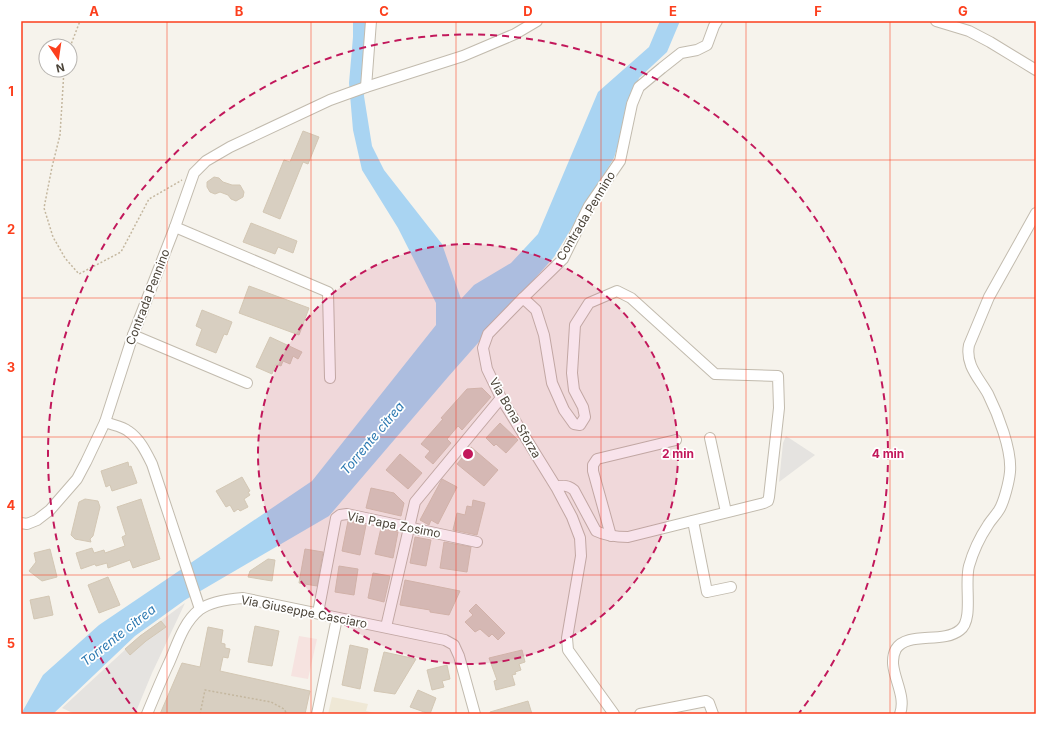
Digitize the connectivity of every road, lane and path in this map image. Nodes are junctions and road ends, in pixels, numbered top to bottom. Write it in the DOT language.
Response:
graph roads {
  1 [pos="80,21"];
  2 [pos="371,21"];
  3 [pos="537,21"];
  4 [pos="717,21"];
  5 [pos="936,21"];
  6 [pos="73,38"];
  7 [pos="1036,70"];
  8 [pos="64,78"];
  9 [pos="366,87"];
  10 [pos="194,173"];
  11 [pos="1036,213"];
  12 [pos="175,227"];
  13 [pos="524,298"];
  14 [pos="133,335"];
  15 [pos="330,378"];
  16 [pos="247,383"];
  17 [pos="501,398"];
  18 [pos="104,422"];
  19 [pos="710,438"];
  20 [pos="676,440"];
  21 [pos="556,487"];
  22 [pos="726,512"];
  23 [pos="693,521"];
  24 [pos="21,524"];
  25 [pos="408,527"];
  26 [pos="611,536"];
  27 [pos="477,542"];
  28 [pos="731,587"];
  29 [pos="200,609"];
  30 [pos="318,614"];
  31 [pos="338,618"];
  32 [pos="386,627"];
  33 [pos="147,714"];
  34 [pos="200,714"];
  35 [pos="287,714"];
  36 [pos="317,714"];
  37 [pos="475,714"];
  38 [pos="614,714"];
  39 [pos="640,714"];
  40 [pos="713,714"];
  41 [pos="900,714"];
  1 -- 6 [label="path"];
  2 -- 9 [label="street"];
  3 -- 9 [label="street, Contrada Pennino"];
  4 -- 13 [label="street, Contrada Pennino"];
  5 -- 7 [label="street"];
  8 -- 10 [label="path"];
  9 -- 10 [label="street, Contrada Pennino"];
  10 -- 12 [label="street, Contrada Pennino"];
  11 -- 41 [label="street"];
  12 -- 14 [label="street, Contrada Pennino"];
  12 -- 15 [label="street"];
  13 -- 17 [label="street, Via Bona Sforza"];
  13 -- 22 [label="street"];
  14 -- 16 [label="street"];
  14 -- 18 [label="street, Contrada Pennino"];
  17 -- 21 [label="street, Via Bona Sforza"];
  17 -- 25 [label="street"];
  18 -- 24 [label="street, Contrada Pennino"];
  18 -- 29 [label="street"];
  19 -- 22 [label="street"];
  20 -- 26 [label="street"];
  21 -- 26 [label="street"];
  21 -- 38 [label="street, Via Bona Sforza"];
  22 -- 23 [label="street"];
  23 -- 26 [label="street"];
  23 -- 28 [label="street"];
  25 -- 27 [label="street, Via Papa Zosimo"];
  25 -- 30 [label="street, Via Papa Zosimo"];
  25 -- 32 [label="street"];
  29 -- 30 [label="street, Via Giuseppe Casciaro"];
  29 -- 33 [label="street, Via Giuseppe Casciaro"];
  30 -- 31 [label="street, Via Giuseppe Casciaro"];
  31 -- 32 [label="street, Via Giuseppe Casciaro"];
  31 -- 36 [label="street"];
  32 -- 37 [label="street, Via Giuseppe Casciaro"];
  34 -- 35 [label="path"];
  39 -- 40 [label="street"];
}
